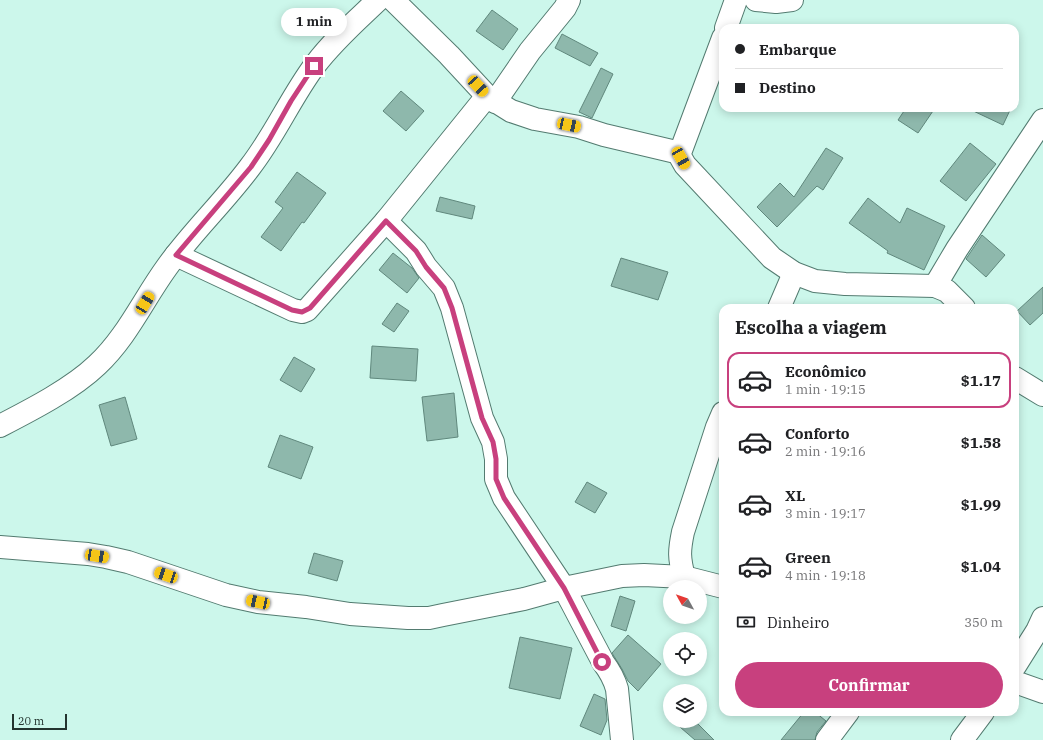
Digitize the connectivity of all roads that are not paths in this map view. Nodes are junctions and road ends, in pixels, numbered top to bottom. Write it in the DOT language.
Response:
graph roads {
  1 [pos="378,0"];
  2 [pos="393,0"];
  3 [pos="569,0"];
  4 [pos="736,0"];
  5 [pos="756,0"];
  6 [pos="792,0"];
  7 [pos="727,24"];
  8 [pos="719,49"];
  9 [pos="491,99"];
  10 [pos="1043,120"];
  11 [pos="680,153"];
  12 [pos="386,221"];
  13 [pos="176,255"];
  14 [pos="794,273"];
  15 [pos="935,286"];
  16 [pos="781,304"];
  17 [pos="960,304"];
  18 [pos="1019,380"];
  19 [pos="1043,395"];
  20 [pos="719,422"];
  21 [pos="0,426"];
  22 [pos="0,547"];
  23 [pos="684,578"];
  24 [pos="719,586"];
  25 [pos="564,588"];
  26 [pos="1043,618"];
  27 [pos="1019,659"];
  28 [pos="1019,683"];
  29 [pos="1043,692"];
  30 [pos="845,716"];
  31 [pos="980,716"];
  32 [pos="622,740"];
  33 [pos="827,740"];
  34 [pos="962,740"];
  1 -- 13 [label="street"];
  2 -- 9 [label="street"];
  3 -- 9 [label="street"];
  4 -- 7 [label="street"];
  5 -- 6 [label="street"];
  8 -- 11 [label="street"];
  9 -- 11 [label="street"];
  9 -- 12 [label="street"];
  10 -- 15 [label="street"];
  11 -- 14 [label="street"];
  12 -- 13 [label="street"];
  12 -- 25 [label="street"];
  13 -- 21 [label="street"];
  14 -- 15 [label="street"];
  14 -- 16 [label="street"];
  15 -- 17 [label="street"];
  18 -- 19 [label="street"];
  20 -- 23 [label="street"];
  22 -- 25 [label="street"];
  23 -- 24 [label="street"];
  23 -- 25 [label="street"];
  25 -- 32 [label="street"];
  26 -- 27 [label="street"];
  28 -- 29 [label="street"];
  30 -- 33 [label="street"];
  31 -- 34 [label="street"];
}
